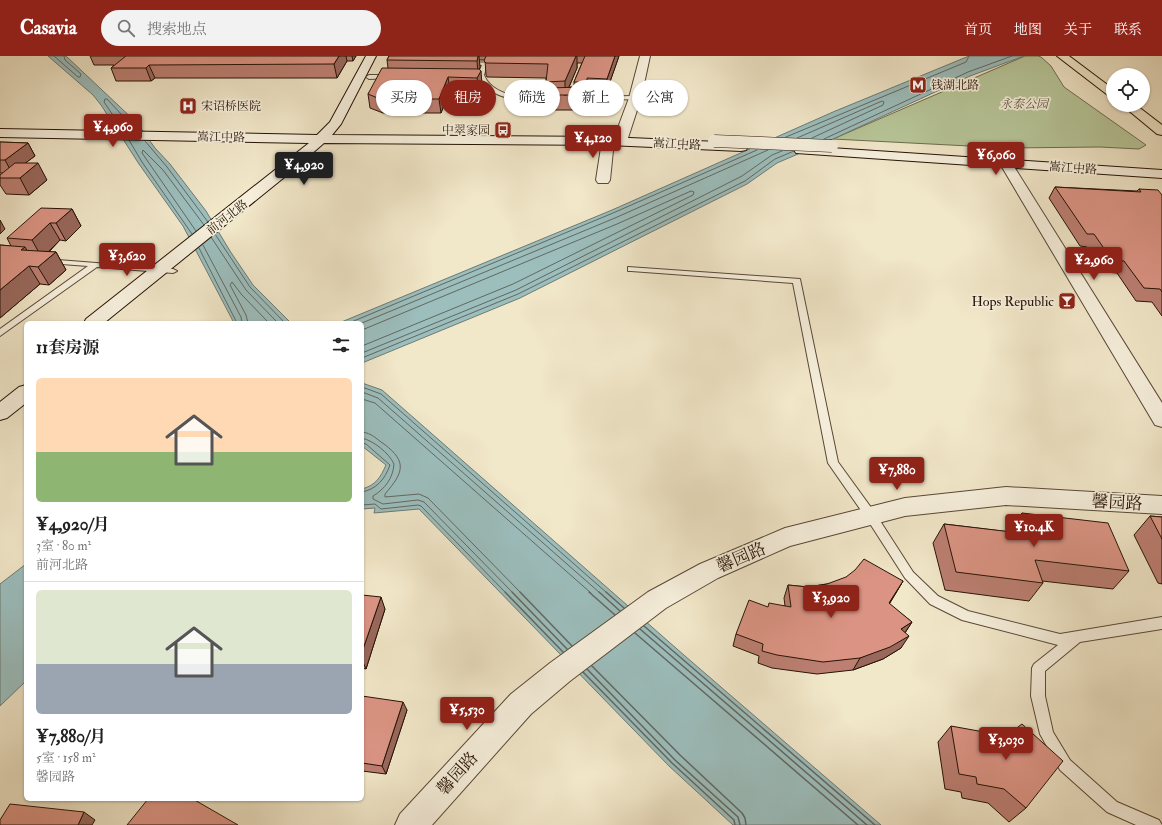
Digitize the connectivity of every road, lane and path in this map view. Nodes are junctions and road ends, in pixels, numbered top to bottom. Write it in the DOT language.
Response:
graph roads {
  1 [pos="371,56"];
  2 [pos="379,56"];
  3 [pos="645,56"];
  4 [pos="1062,56"];
  5 [pos="1075,56"];
  6 [pos="463,63"];
  7 [pos="485,63"];
  8 [pos="507,64"];
  9 [pos="369,77"];
  10 [pos="399,78"];
  11 [pos="474,78"];
  12 [pos="482,78"];
  13 [pos="639,80"];
  14 [pos="1106,80"];
  15 [pos="1106,89"];
  16 [pos="561,99"];
  17 [pos="632,105"];
  18 [pos="1150,111"];
  19 [pos="1137,112"];
  20 [pos="352,116"];
  21 [pos="1162,120"];
  22 [pos="0,128"];
  23 [pos="1162,131"];
  24 [pos="79,132"];
  25 [pos="0,133"];
  26 [pos="336,134"];
  27 [pos="617,139"];
  28 [pos="1004,160"];
  29 [pos="1162,167"];
  30 [pos="1162,174"];
  31 [pos="603,180"];
  32 [pos="37,260"];
  33 [pos="175,264"];
  34 [pos="95,265"];
  35 [pos="631,269"];
  36 [pos="95,321"];
  37 [pos="112,321"];
  38 [pos="0,333"];
  39 [pos="24,378"];
  40 [pos="24,394"];
  41 [pos="0,396"];
  42 [pos="0,413"];
  43 [pos="1162,420"];
  44 [pos="1162,504"];
  45 [pos="871,516"];
  46 [pos="1162,623"];
  47 [pos="1077,637"];
  48 [pos="411,825"];
  49 [pos="1154,825"];
  1 -- 26 [label="main road, 前河北路"];
  2 -- 9 [label="main road"];
  3 -- 13 [label="main road"];
  4 -- 15 [label="main road"];
  5 -- 14 [label="main road"];
  6 -- 7 [label="lane"];
  7 -- 8 [label="lane"];
  7 -- 12 [label="lane"];
  9 -- 10 [label="lane"];
  9 -- 20 [label="main road"];
  11 -- 12 [label="lane"];
  12 -- 16 [label="lane"];
  17 -- 27 [label="main road"];
  18 -- 21 [label="main road"];
  19 -- 23 [label="main road"];
  22 -- 24 [label="main road, 嵩江中路"];
  24 -- 25 [label="main road, 嵩江中路"];
  24 -- 26 [label="main road, 嵩江中路"];
  26 -- 27 [label="main road, 嵩江中路"];
  26 -- 33 [label="main road, 前河北路"];
  27 -- 28 [label="main road, 嵩江中路"];
  27 -- 31 [label="street"];
  28 -- 29 [label="main road, 嵩江中路"];
  28 -- 30 [label="main road, 嵩江中路"];
  28 -- 43 [label="street"];
  32 -- 34 [label="lane"];
  33 -- 34 [label="lane"];
  33 -- 36 [label="main road, 前河北路"];
  33 -- 37 [label="main road, 前河北路"];
  34 -- 38 [label="lane"];
  35 -- 45 [label="lane"];
  39 -- 41 [label="main road"];
  40 -- 42 [label="main road"];
  44 -- 45 [label="street, 馨园路"];
  45 -- 47 [label="lane"];
  45 -- 48 [label="street, 馨园路"];
  46 -- 47 [label="lane"];
  47 -- 49 [label="lane"];
}
